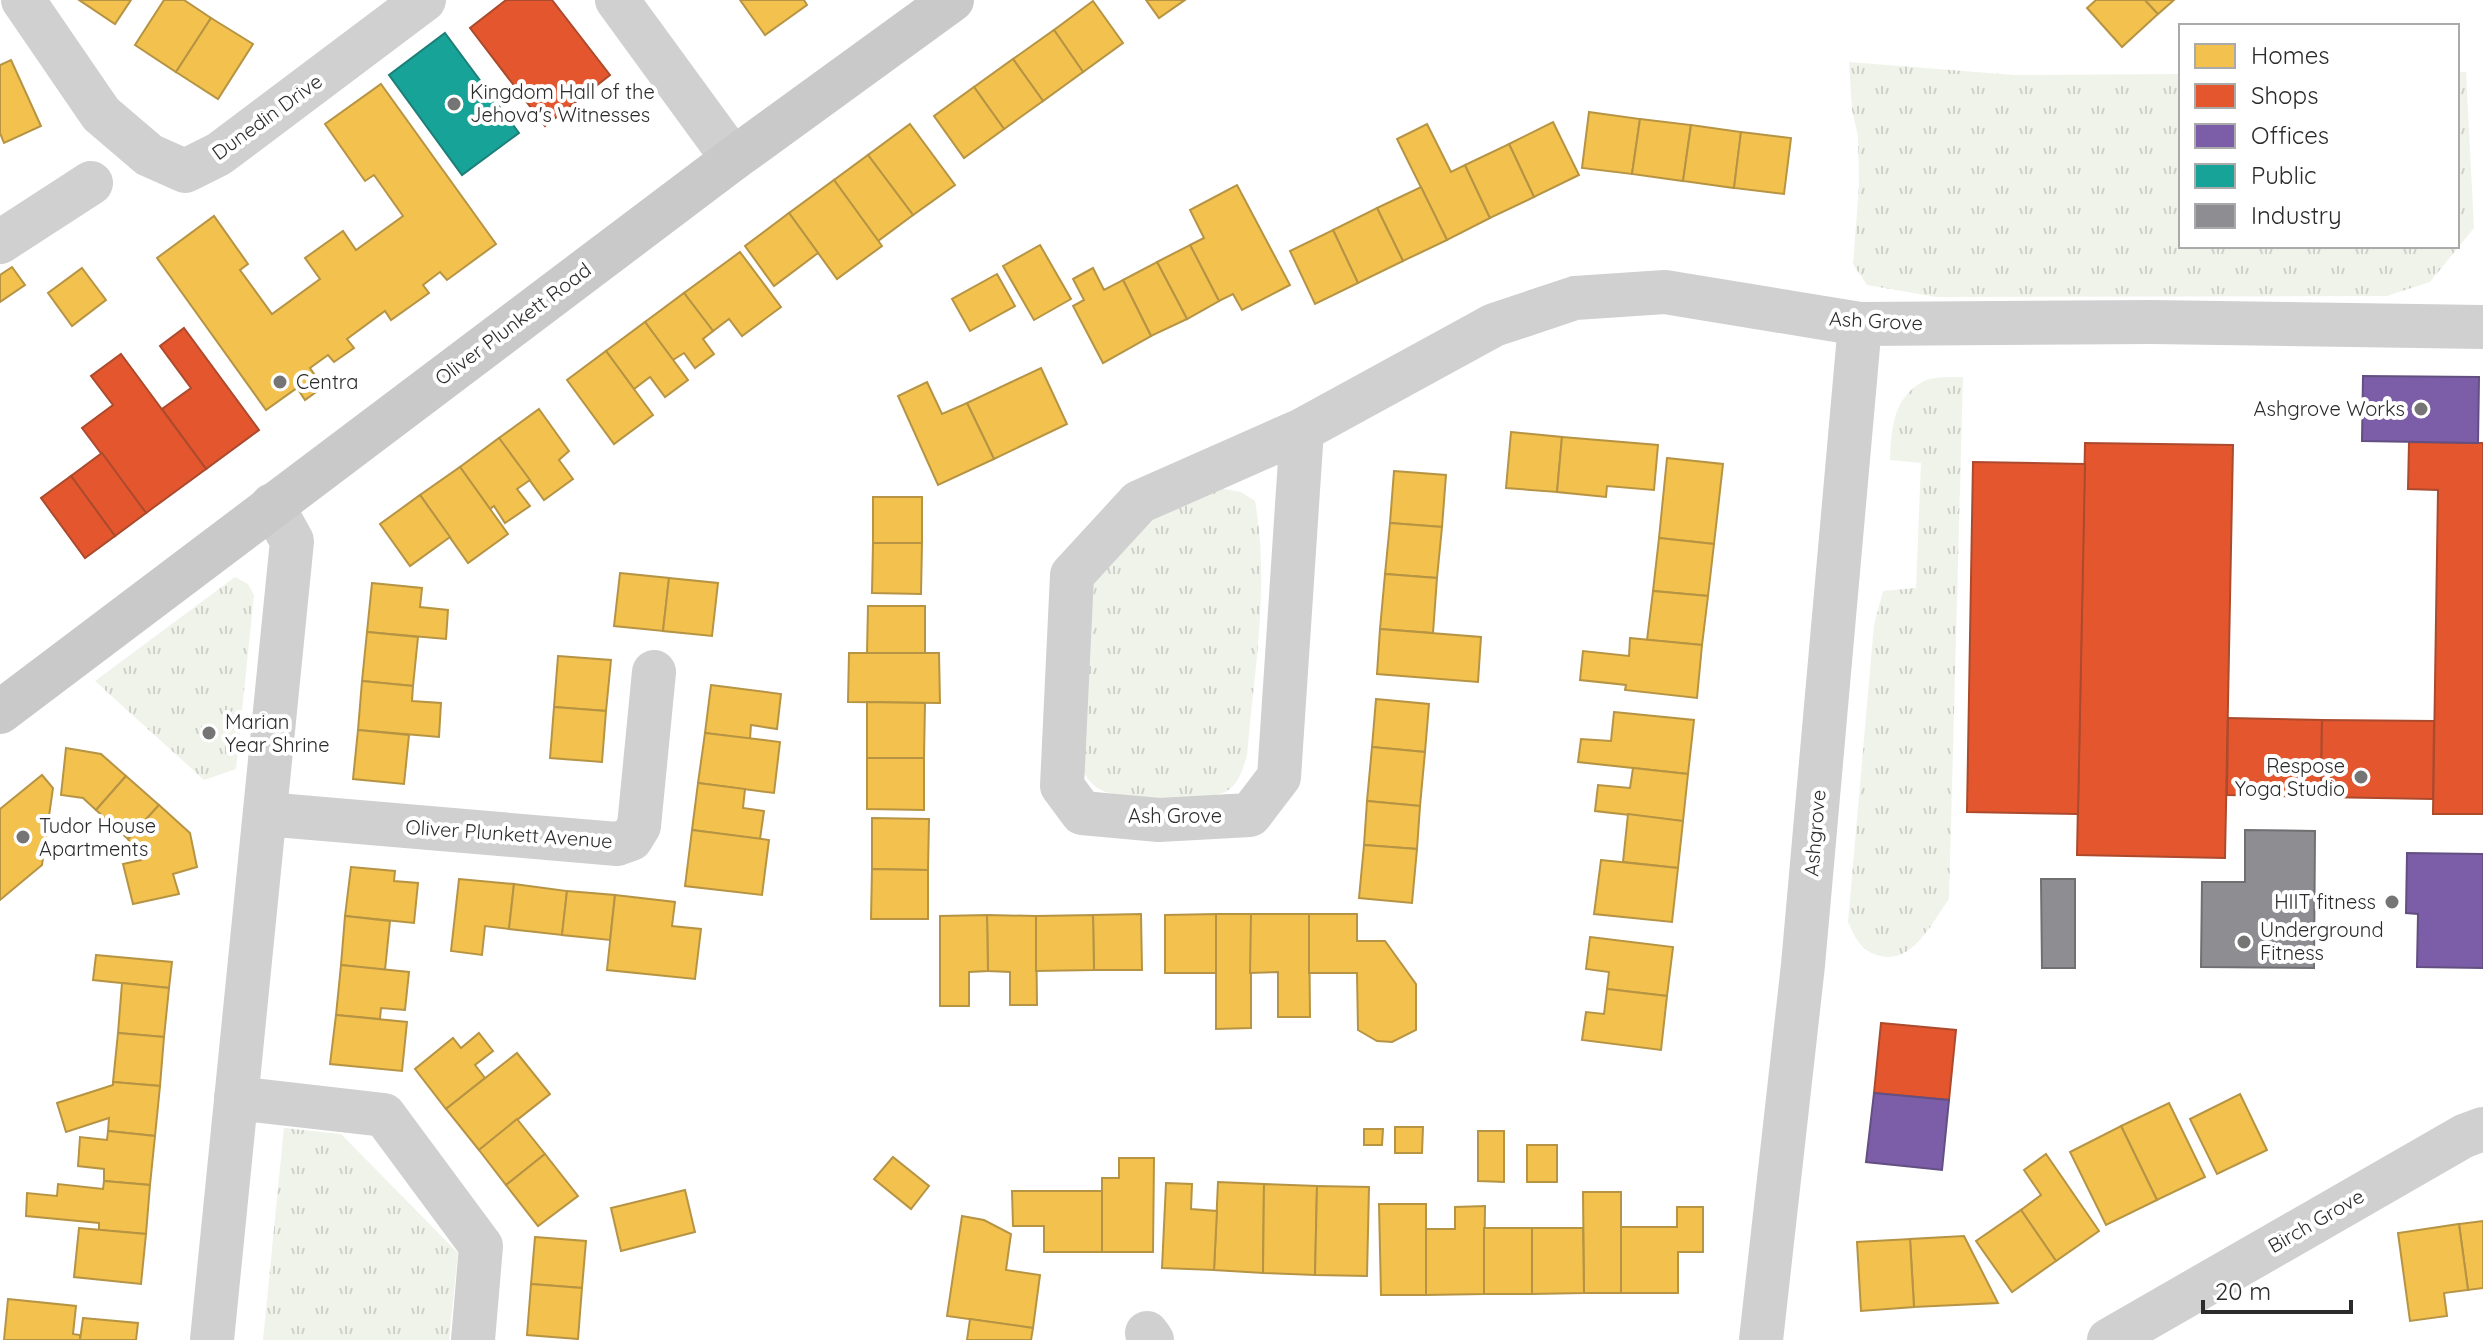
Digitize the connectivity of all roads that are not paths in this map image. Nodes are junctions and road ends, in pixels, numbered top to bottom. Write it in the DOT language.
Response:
graph roads {
  1 [pos="23,0"];
  2 [pos="424,0"];
  3 [pos="617,0"];
  4 [pos="952,0"];
  5 [pos="733,159"];
  6 [pos="91,183"];
  7 [pos="0,242"];
  8 [pos="1860,324"];
  9 [pos="2483,327"];
  10 [pos="1302,430"];
  11 [pos="272,505"];
  12 [pos="654,672"];
  13 [pos="0,712"];
  14 [pos="265,814"];
  15 [pos="236,1098"];
  16 [pos="2483,1129"];
  17 [pos="212,1340"];
  18 [pos="473,1340"];
  19 [pos="1761,1340"];
  20 [pos="2109,1340"];
  1 -- 2 [label="street, Dunedin Drive"];
  3 -- 5 [label="street"];
  4 -- 5 [label="street, Oliver Plunkett Road"];
  5 -- 11 [label="street, Oliver Plunkett Road"];
  6 -- 7 [label="street"];
  8 -- 9 [label="street, Ash Grove"];
  8 -- 10 [label="street, Ash Grove"];
  8 -- 19 [label="street, Ashgrove"];
  10 -- 10 [label="street, Ash Grove"];
  11 -- 13 [label="street, Oliver Plunkett Road"];
  11 -- 14 [label="street"];
  12 -- 14 [label="street, Oliver Plunkett Avenue"];
  14 -- 15 [label="street"];
  15 -- 17 [label="street"];
  15 -- 18 [label="street"];
  16 -- 20 [label="street, Birch Grove"];
}
